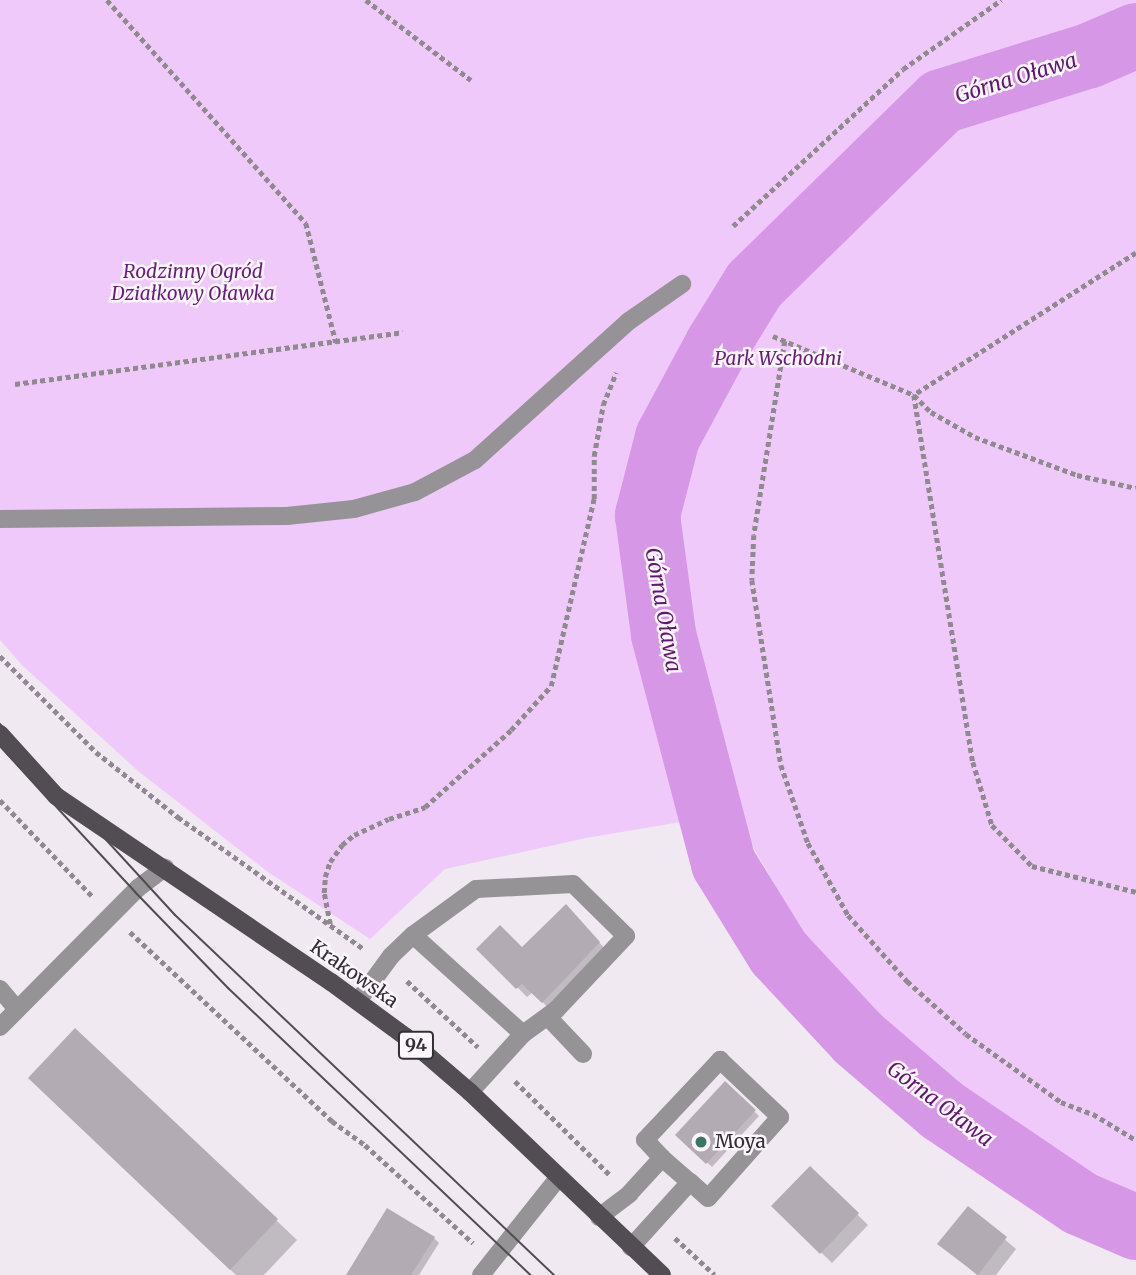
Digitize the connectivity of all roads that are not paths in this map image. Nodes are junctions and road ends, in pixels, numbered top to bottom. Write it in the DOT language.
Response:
graph roads {
  1 [pos="682,284"];
  2 [pos="0,519"];
  3 [pos="0,734"];
  4 [pos="165,868"];
  5 [pos="413,935"];
  6 [pos="0,989"];
  7 [pos="358,1001"];
  8 [pos="18,1009"];
  9 [pos="548,1017"];
  10 [pos="0,1027"];
  11 [pos="523,1034"];
  12 [pos="583,1054"];
  13 [pos="470,1092"];
  14 [pos="662,1157"];
  15 [pos="559,1177"];
  16 [pos="690,1182"];
  17 [pos="599,1217"];
  18 [pos="631,1247"];
  19 [pos="486,1268"];
  20 [pos="662,1275"];
  1 -- 2 [label="lane"];
  3 -- 4 [label="main road, Krakowska / 94"];
  4 -- 7 [label="main road, Krakowska / 94"];
  4 -- 8 [label="lane"];
  5 -- 7 [label="lane"];
  5 -- 9 [label="lane"];
  5 -- 11 [label="lane"];
  6 -- 8 [label="lane"];
  7 -- 13 [label="main road, Krakowska / 94"];
  8 -- 10 [label="lane"];
  9 -- 11 [label="lane"];
  9 -- 12 [label="lane"];
  11 -- 13 [label="lane"];
  13 -- 15 [label="main road, Krakowska / 94"];
  14 -- 16 [label="lane"];
  14 -- 16 [label="lane"];
  14 -- 17 [label="lane"];
  15 -- 17 [label="main road, Krakowska / 94"];
  15 -- 19 [label="lane"];
  16 -- 18 [label="lane"];
  17 -- 18 [label="main road, Krakowska / 94"];
  18 -- 20 [label="main road, Krakowska / 94"];
}
